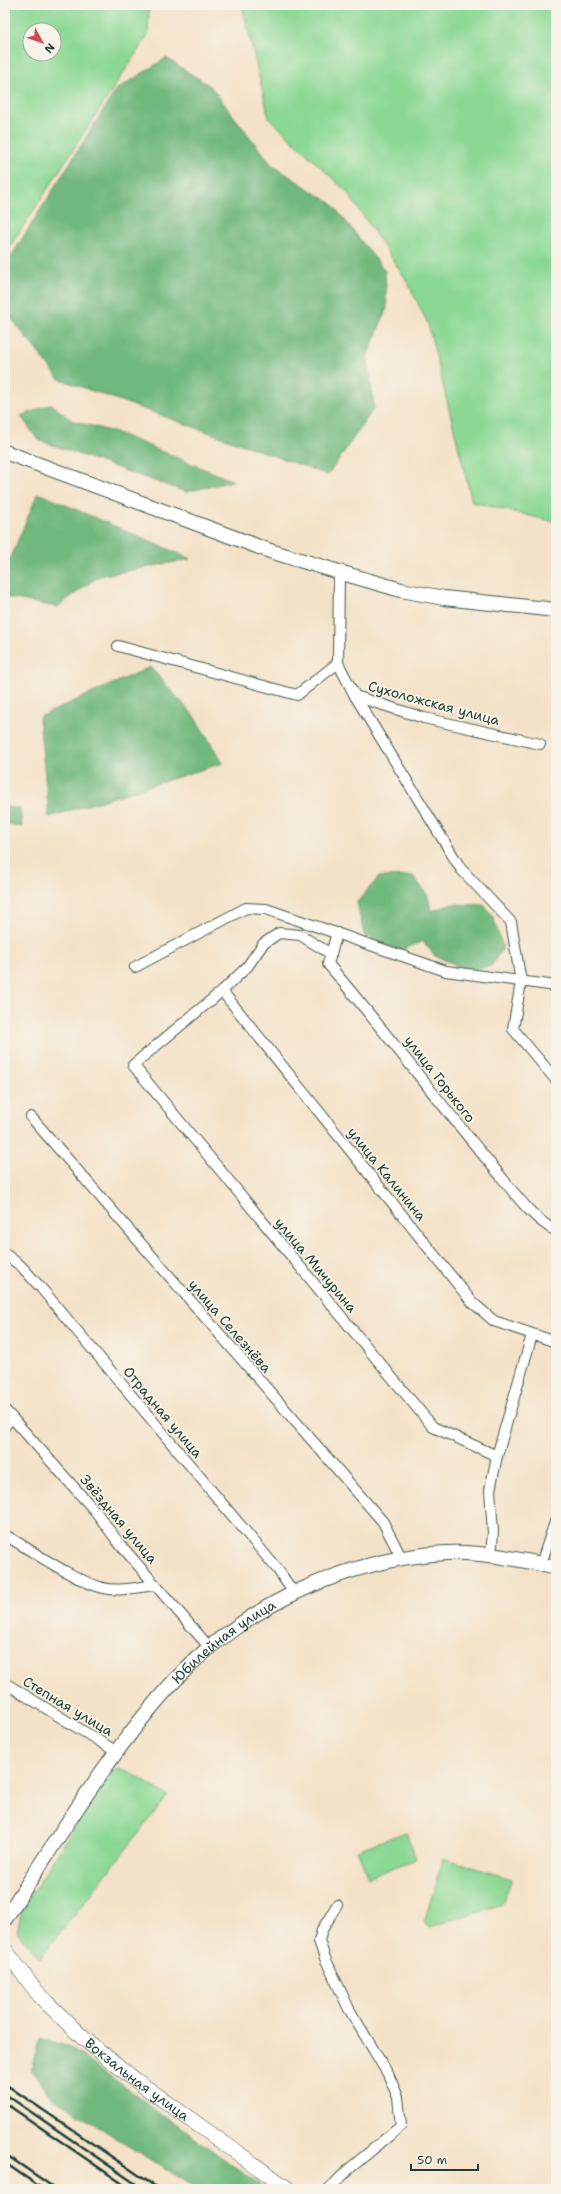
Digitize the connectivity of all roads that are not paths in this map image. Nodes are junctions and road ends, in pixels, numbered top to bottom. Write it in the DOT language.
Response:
graph roads {
  1 [pos="5,452"];
  2 [pos="339,572"];
  3 [pos="556,610"];
  4 [pos="118,646"];
  5 [pos="338,663"];
  6 [pos="355,696"];
  7 [pos="540,744"];
  8 [pos="337,933"];
  9 [pos="331,954"];
  10 [pos="135,966"];
  11 [pos="521,982"];
  12 [pos="556,986"];
  13 [pos="222,991"];
  14 [pos="556,1080"];
  15 [pos="31,1117"];
  16 [pos="556,1231"];
  17 [pos="5,1254"];
  18 [pos="532,1335"];
  19 [pos="556,1342"];
  20 [pos="8,1413"];
  21 [pos="5,1426"];
  22 [pos="497,1456"];
  23 [pos="556,1519"];
  24 [pos="5,1535"];
  25 [pos="491,1556"];
  26 [pos="401,1557"];
  27 [pos="541,1564"];
  28 [pos="556,1568"];
  29 [pos="155,1585"];
  30 [pos="294,1593"];
  31 [pos="210,1648"];
  32 [pos="5,1684"];
  33 [pos="117,1752"];
  34 [pos="338,1905"];
  35 [pos="5,1919"];
  36 [pos="5,1950"];
  37 [pos="288,2189"];
  38 [pos="329,2189"];
  1 -- 2 [label="street"];
  2 -- 3 [label="street"];
  2 -- 5 [label="street"];
  4 -- 5 [label="street"];
  5 -- 6 [label="street, Сухоложская улица"];
  6 -- 7 [label="street, Сухоложская улица"];
  6 -- 11 [label="street"];
  8 -- 9 [label="street, улица Горького"];
  8 -- 10 [label="street"];
  8 -- 11 [label="street"];
  9 -- 13 [label="street"];
  9 -- 16 [label="street, улица Горького"];
  11 -- 12 [label="street"];
  11 -- 14 [label="street"];
  13 -- 18 [label="street, улица Калинина"];
  13 -- 22 [label="street, улица Мичурина"];
  15 -- 26 [label="street, улица Селезнёва"];
  17 -- 30 [label="street, Отрадная улица"];
  18 -- 19 [label="street, улица Калинина"];
  18 -- 22 [label="street"];
  20 -- 21 [label="street"];
  20 -- 29 [label="street, Звёздная улица"];
  22 -- 25 [label="street"];
  23 -- 27 [label="street"];
  24 -- 29 [label="street"];
  25 -- 26 [label="street, Юбилейная улица"];
  25 -- 27 [label="street, Юбилейная улица"];
  26 -- 30 [label="street, Юбилейная улица"];
  27 -- 28 [label="street, Юбилейная улица"];
  29 -- 31 [label="street, Звёздная улица"];
  30 -- 31 [label="street, Юбилейная улица"];
  31 -- 33 [label="street, Юбилейная улица"];
  32 -- 33 [label="street, Степная улица"];
  33 -- 35 [label="street, Юбилейная улица"];
  34 -- 38 [label="street"];
  36 -- 37 [label="main road, Вокзальная улица"];
}
